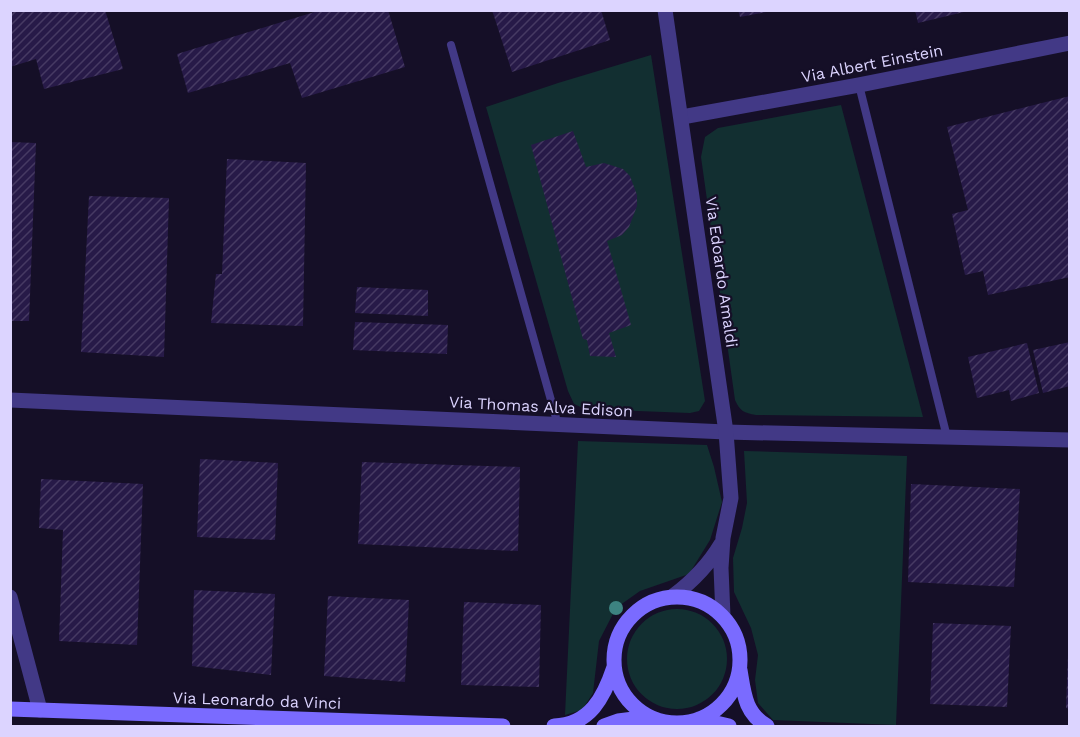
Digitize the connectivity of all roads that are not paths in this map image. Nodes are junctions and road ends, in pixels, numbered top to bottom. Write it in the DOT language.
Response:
graph roads {
  1 [pos="665,10"];
  2 [pos="1070,43"];
  3 [pos="451,45"];
  4 [pos="859,85"];
  5 [pos="682,117"];
  6 [pos="10,400"];
  7 [pos="558,425"];
  8 [pos="726,432"];
  9 [pos="947,437"];
  10 [pos="1070,440"];
  11 [pos="723,538"];
  12 [pos="673,596"];
  13 [pos="10,597"];
  14 [pos="723,616"];
  15 [pos="614,667"];
  16 [pos="740,668"];
  17 [pos="10,709"];
  18 [pos="40,710"];
  19 [pos="651,717"];
  20 [pos="699,719"];
  21 [pos="503,726"];
  22 [pos="554,726"];
  23 [pos="604,726"];
  24 [pos="729,726"];
  25 [pos="767,726"];
  1 -- 5 [label="street, Via Edoardo Amaldi"];
  2 -- 4 [label="street, Via Albert Einstein"];
  3 -- 7 [label="lane"];
  4 -- 5 [label="street, Via Albert Einstein"];
  4 -- 9 [label="lane"];
  5 -- 8 [label="street, Via Edoardo Amaldi"];
  6 -- 7 [label="street, Via Thomas Alva Edison"];
  7 -- 8 [label="street, Via Thomas Alva Edison"];
  8 -- 9 [label="street, Via Thomas Alva Edison"];
  8 -- 11 [label="street, Via Edoardo Amaldi"];
  9 -- 10 [label="street, Via Thomas Alva Edison"];
  11 -- 12 [label="street"];
  11 -- 14 [label="street"];
  12 -- 14 [label="main road"];
  12 -- 15 [label="main road"];
  13 -- 18 [label="street"];
  14 -- 16 [label="main road"];
  15 -- 19 [label="main road"];
  15 -- 22 [label="main road"];
  16 -- 20 [label="main road"];
  16 -- 25 [label="main road"];
  17 -- 18 [label="main road, Via Leonardo da Vinci"];
  18 -- 21 [label="main road, Via Leonardo da Vinci"];
  19 -- 20 [label="main road"];
  19 -- 23 [label="main road"];
  20 -- 24 [label="main road"];
}
